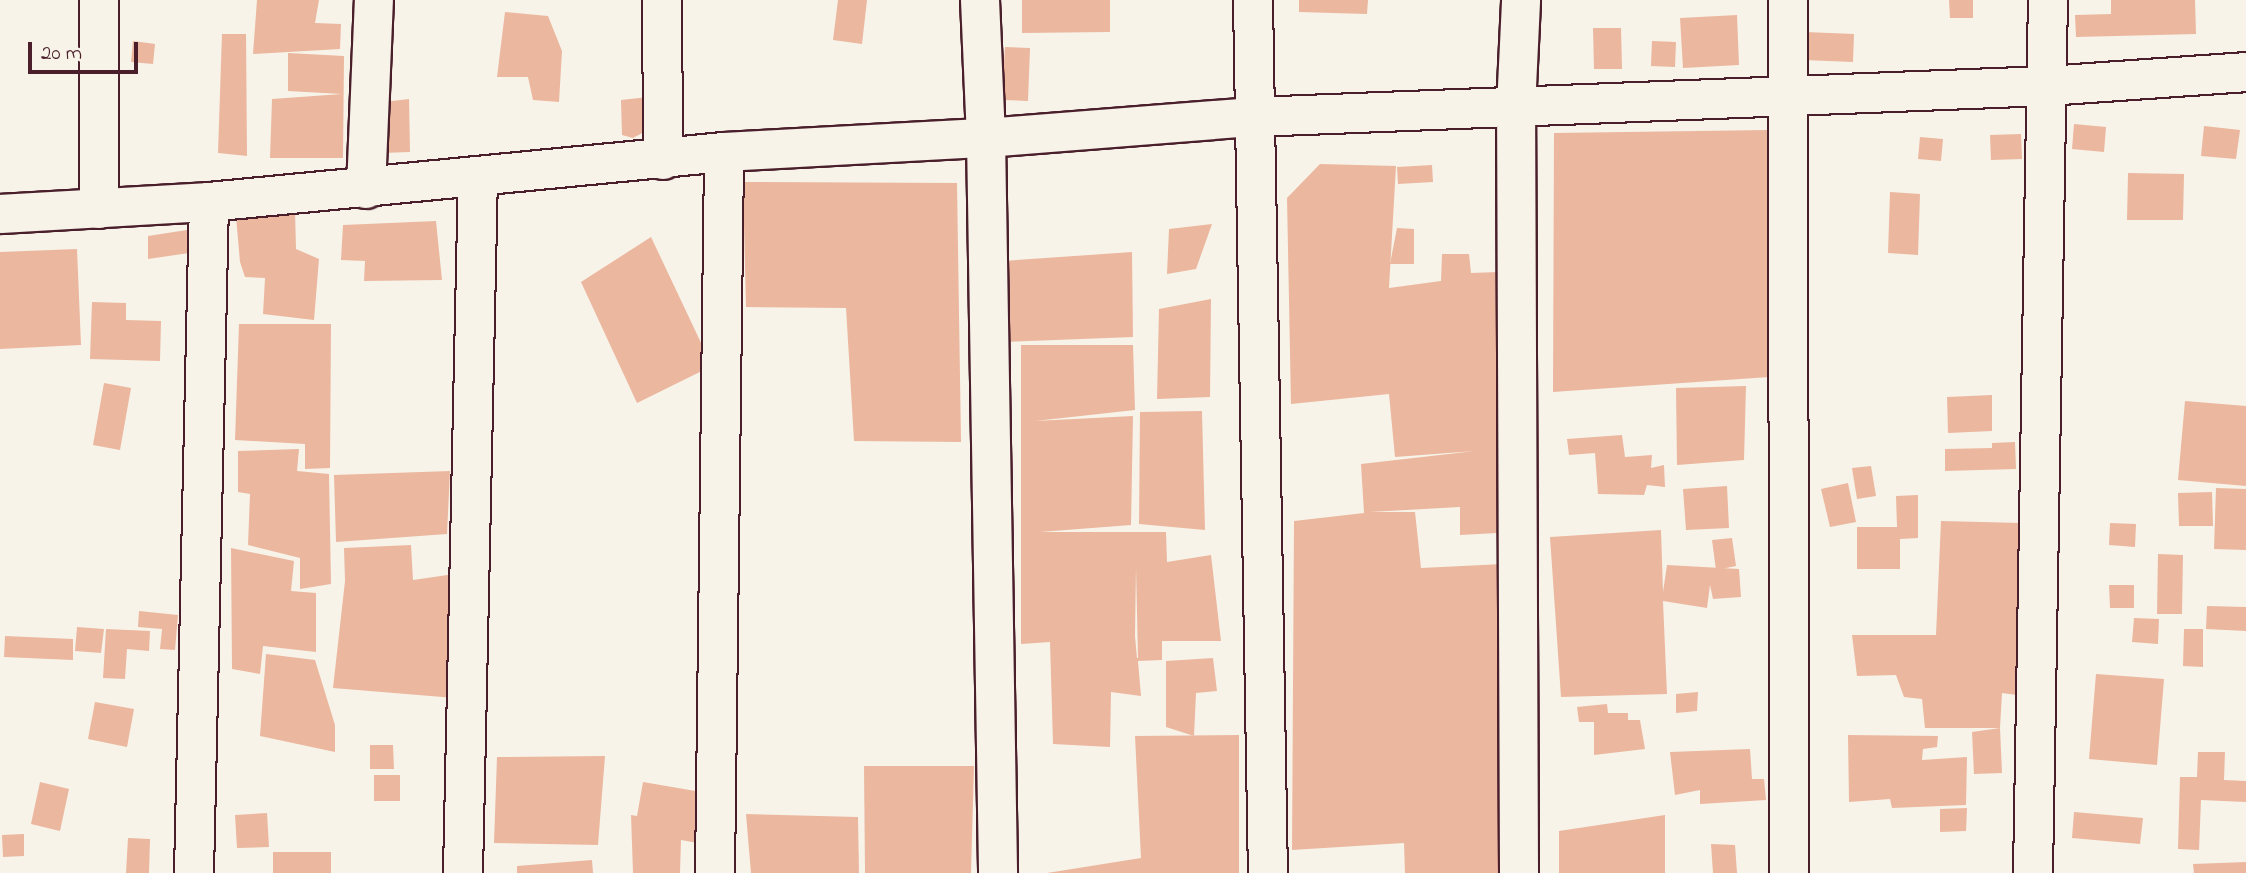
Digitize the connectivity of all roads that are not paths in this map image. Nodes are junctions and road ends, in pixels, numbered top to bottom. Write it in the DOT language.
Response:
graph roads {
  1 [pos="99,0"];
  2 [pos="374,0"];
  3 [pos="663,0"];
  4 [pos="979,0"];
  5 [pos="1253,0"];
  6 [pos="1521,0"];
  7 [pos="1788,0"];
  8 [pos="2048,0"];
  9 [pos="2246,72"];
  10 [pos="2048,86"];
  11 [pos="1786,98"];
  12 [pos="1517,108"];
  13 [pos="1254,117"];
  14 [pos="986,138"];
  15 [pos="724,152"];
  16 [pos="663,160"];
  17 [pos="478,177"];
  18 [pos="366,189"];
  19 [pos="209,202"];
  20 [pos="99,209"];
  21 [pos="0,214"];
  22 [pos="194,873"];
  23 [pos="463,873"];
  24 [pos="715,873"];
  25 [pos="998,873"];
  26 [pos="1268,873"];
  27 [pos="1519,873"];
  28 [pos="1789,873"];
  29 [pos="2033,873"];
  1 -- 20 [label="street"];
  2 -- 18 [label="street"];
  3 -- 16 [label="street"];
  4 -- 14 [label="street"];
  5 -- 13 [label="street"];
  6 -- 12 [label="street"];
  7 -- 11 [label="street"];
  8 -- 10 [label="street"];
  9 -- 10 [label="street"];
  10 -- 11 [label="street"];
  10 -- 29 [label="street"];
  11 -- 12 [label="street"];
  11 -- 28 [label="street"];
  12 -- 13 [label="street"];
  12 -- 27 [label="street"];
  13 -- 14 [label="street"];
  13 -- 26 [label="street"];
  14 -- 15 [label="street"];
  14 -- 25 [label="street"];
  15 -- 16 [label="street"];
  15 -- 24 [label="street"];
  16 -- 17 [label="street"];
  17 -- 18 [label="street"];
  17 -- 23 [label="street"];
  18 -- 19 [label="street"];
  19 -- 20 [label="street"];
  19 -- 22 [label="street"];
  20 -- 21 [label="street"];
}
